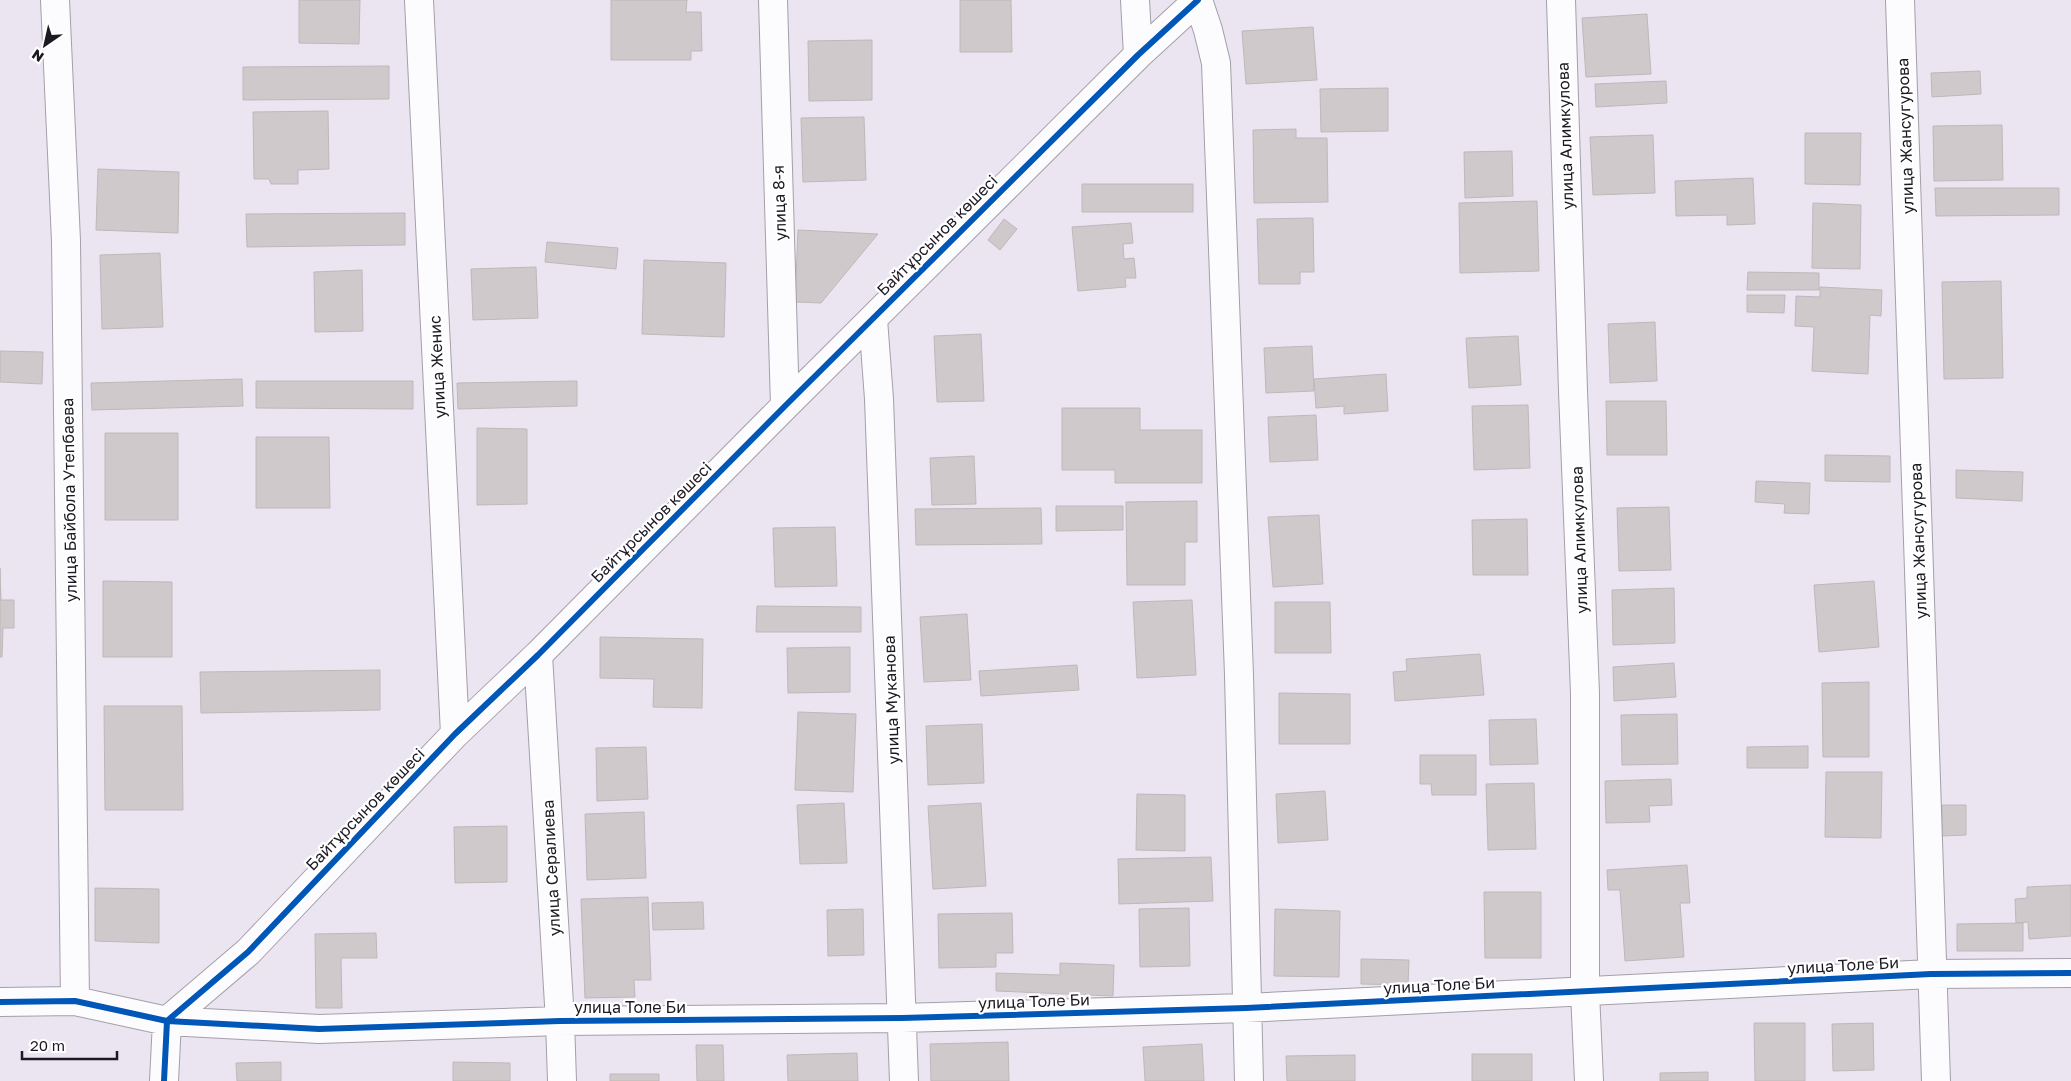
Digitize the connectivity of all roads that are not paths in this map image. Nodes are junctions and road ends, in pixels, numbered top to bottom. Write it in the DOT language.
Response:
graph roads {
  1 [pos="55,0"];
  2 [pos="419,0"];
  3 [pos="773,0"];
  4 [pos="1135,0"];
  5 [pos="1198,0"];
  6 [pos="1561,0"];
  7 [pos="1900,0"];
  8 [pos="1138,55"];
  9 [pos="873,319"];
  10 [pos="785,406"];
  11 [pos="538,655"];
  12 [pos="455,734"];
  13 [pos="2071,972"];
  14 [pos="1931,974"];
  15 [pos="1585,992"];
  16 [pos="75,1001"];
  17 [pos="0,1002"];
  18 [pos="1246,1008"];
  19 [pos="902,1018"];
  20 [pos="167,1021"];
  21 [pos="560,1021"];
  22 [pos="164,1081"];
  23 [pos="562,1081"];
  24 [pos="904,1081"];
  25 [pos="1249,1081"];
  26 [pos="1588,1081"];
  27 [pos="1936,1081"];
  1 -- 16 [label="street, улица Байбола Утепбаева"];
  2 -- 12 [label="street, улица Женис"];
  3 -- 10 [label="street, улица 8-я"];
  4 -- 8 [label="street"];
  5 -- 8 [label="street, Байтұрсынов көшесі"];
  5 -- 18 [label="street"];
  6 -- 15 [label="street, улица Алимкулова"];
  7 -- 14 [label="street, улица Жансугурова"];
  8 -- 9 [label="street, Байтұрсынов көшесі"];
  9 -- 10 [label="street, Байтұрсынов көшесі"];
  9 -- 19 [label="street, улица Муканова"];
  10 -- 11 [label="street, Байтұрсынов көшесі"];
  11 -- 12 [label="street, Байтұрсынов көшесі"];
  11 -- 21 [label="street, улица Сералиева"];
  12 -- 20 [label="street, Байтұрсынов көшесі"];
  13 -- 14 [label="street, улица Толе Би"];
  14 -- 15 [label="street, улица Толе Би"];
  14 -- 27 [label="street, улица Жансугурова"];
  15 -- 18 [label="street, улица Толе Би"];
  15 -- 26 [label="street, улица Алимкулова"];
  16 -- 17 [label="street, улица Толе Би"];
  16 -- 20 [label="street, улица Толе Би"];
  18 -- 19 [label="street, улица Толе Би"];
  18 -- 25 [label="street"];
  19 -- 21 [label="street, улица Толе Би"];
  19 -- 24 [label="street, улица Муканова"];
  20 -- 21 [label="street, улица Толе Би"];
  20 -- 22 [label="street"];
  21 -- 23 [label="street, улица Сералиева"];
}
